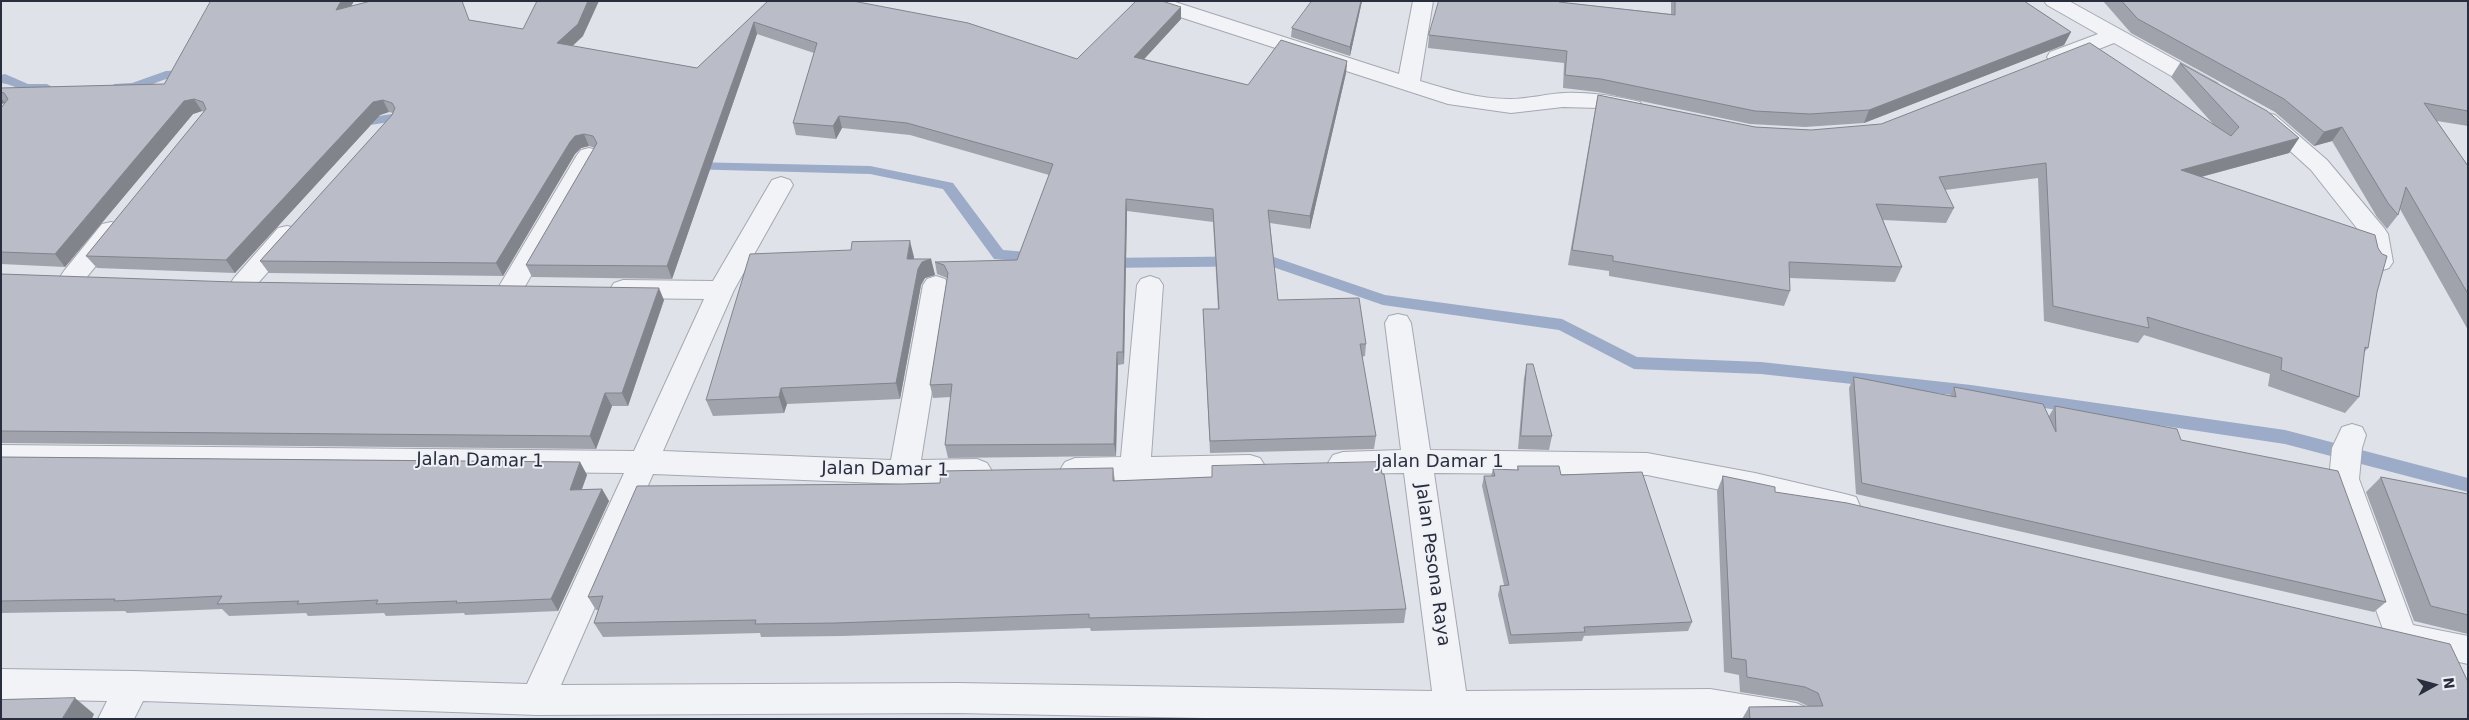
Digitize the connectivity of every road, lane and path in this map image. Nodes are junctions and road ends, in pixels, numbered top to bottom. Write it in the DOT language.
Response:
graph roads {
  1 [pos="1150,1"];
  2 [pos="1423,1"];
  3 [pos="2054,1"];
  4 [pos="2113,36"];
  5 [pos="2041,63"];
  6 [pos="1408,84"];
  7 [pos="2224,96"];
  8 [pos="2249,110"];
  9 [pos="1655,112"];
  10 [pos="589,155"];
  11 [pos="781,185"];
  12 [pos="128,210"];
  13 [pos="302,217"];
  14 [pos="2380,262"];
  15 [pos="46,276"];
  16 [pos="73,277"];
  17 [pos="101,278"];
  18 [pos="272,284"];
  19 [pos="936,285"];
  20 [pos="1150,285"];
  21 [pos="541,288"];
  22 [pos="601,289"];
  23 [pos="721,290"];
  24 [pos="1398,323"];
  25 [pos="2350,441"];
  26 [pos="1,456"];
  27 [pos="1417,461"];
  28 [pos="642,462"];
  29 [pos="1320,464"];
  30 [pos="1281,465"];
  31 [pos="1135,469"];
  32 [pos="1049,470"];
  33 [pos="1000,471"];
  34 [pos="904,472"];
  35 [pos="1871,512"];
  36 [pos="2458,659"];
  37 [pos="1,684"];
  38 [pos="134,686"];
  39 [pos="537,700"];
  40 [pos="955,709"];
  41 [pos="1452,713"];
  42 [pos="115,719"];
  43 [pos="1796,719"];
  1 -- 6 [label="street"];
  2 -- 6 [label="street"];
  3 -- 4 [label="street"];
  4 -- 5 [label="street"];
  4 -- 7 [label="street"];
  6 -- 9 [label="street"];
  8 -- 14 [label="street"];
  10 -- 21 [label="street"];
  11 -- 23 [label="street"];
  12 -- 16 [label="street"];
  13 -- 18 [label="street"];
  15 -- 16 [label="street"];
  16 -- 17 [label="street"];
  19 -- 34 [label="street"];
  20 -- 31 [label="street"];
  22 -- 23 [label="street"];
  23 -- 28 [label="street"];
  24 -- 27 [label="street, Jalan Pesona Raya"];
  25 -- 36 [label="street"];
  26 -- 28 [label="street, Jalan Damar 1"];
  27 -- 29 [label="street, Jalan Damar 1"];
  27 -- 35 [label="street, Jalan Damar 1"];
  27 -- 41 [label="street, Jalan Pesona Raya"];
  28 -- 34 [label="street, Jalan Damar 1"];
  28 -- 39 [label="street"];
  30 -- 31 [label="street"];
  31 -- 32 [label="street"];
  33 -- 34 [label="street, Jalan Damar 1"];
  37 -- 38 [label="street"];
  38 -- 39 [label="street"];
  38 -- 42 [label="street"];
  39 -- 40 [label="street"];
  40 -- 41 [label="street"];
  41 -- 43 [label="street"];
}
